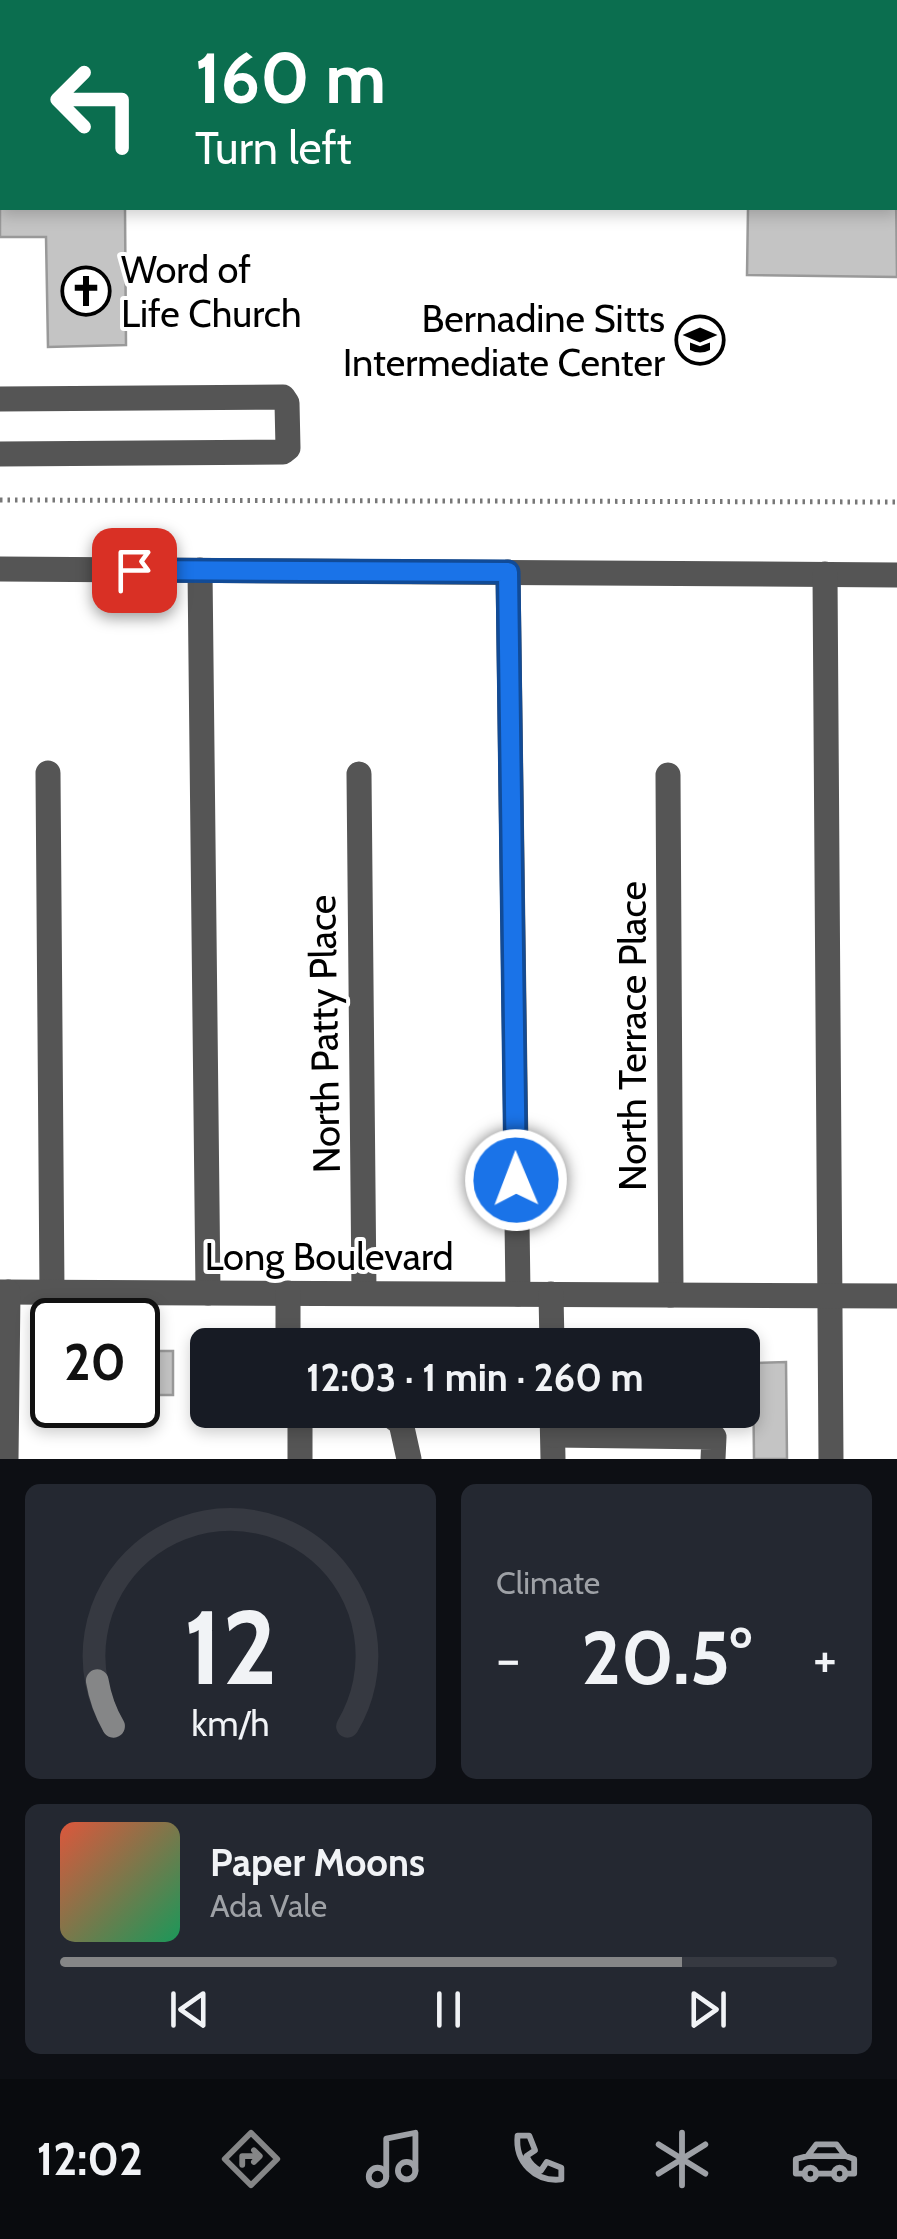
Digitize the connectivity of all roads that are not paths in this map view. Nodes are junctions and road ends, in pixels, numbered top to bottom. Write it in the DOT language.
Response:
graph roads {
  1 [pos="0,399"];
  2 [pos="0,454"];
  3 [pos="0,569"];
  4 [pos="200,570"];
  5 [pos="508,572"];
  6 [pos="825,574"];
  7 [pos="897,574"];
  8 [pos="48,774"];
  9 [pos="359,774"];
  10 [pos="668,776"];
  11 [pos="4,1292"];
  12 [pos="52,1292"];
  13 [pos="208,1293"];
  14 [pos="288,1293"];
  15 [pos="364,1294"];
  16 [pos="518,1294"];
  17 [pos="551,1294"];
  18 [pos="672,1295"];
  19 [pos="830,1296"];
  20 [pos="897,1296"];
  21 [pos="288,1328"];
  22 [pos="552,1328"];
  23 [pos="300,1428"];
  24 [pos="402,1428"];
  25 [pos="553,1435"];
  26 [pos="6,1459"];
  27 [pos="300,1459"];
  28 [pos="409,1459"];
  29 [pos="713,1459"];
  30 [pos="830,1459"];
  1 -- 2 [label="street"];
  3 -- 4 [label="street"];
  4 -- 5 [label="street"];
  4 -- 13 [label="street"];
  5 -- 6 [label="street"];
  5 -- 16 [label="street"];
  6 -- 7 [label="street"];
  6 -- 19 [label="street"];
  8 -- 12 [label="street"];
  9 -- 15 [label="street, North Patty Place"];
  10 -- 18 [label="street, North Terrace Place"];
  11 -- 12 [label="street, Long Boulevard"];
  11 -- 26 [label="street"];
  12 -- 13 [label="street, Long Boulevard"];
  13 -- 14 [label="street, Long Boulevard"];
  14 -- 15 [label="street, Long Boulevard"];
  14 -- 21 [label="street"];
  15 -- 16 [label="street, Long Boulevard"];
  16 -- 17 [label="street, Long Boulevard"];
  17 -- 18 [label="street, Long Boulevard"];
  17 -- 22 [label="street"];
  18 -- 19 [label="street, Long Boulevard"];
  19 -- 20 [label="street, Long Boulevard"];
  19 -- 30 [label="street"];
  23 -- 27 [label="street"];
  24 -- 28 [label="street"];
  25 -- 29 [label="street"];
}
